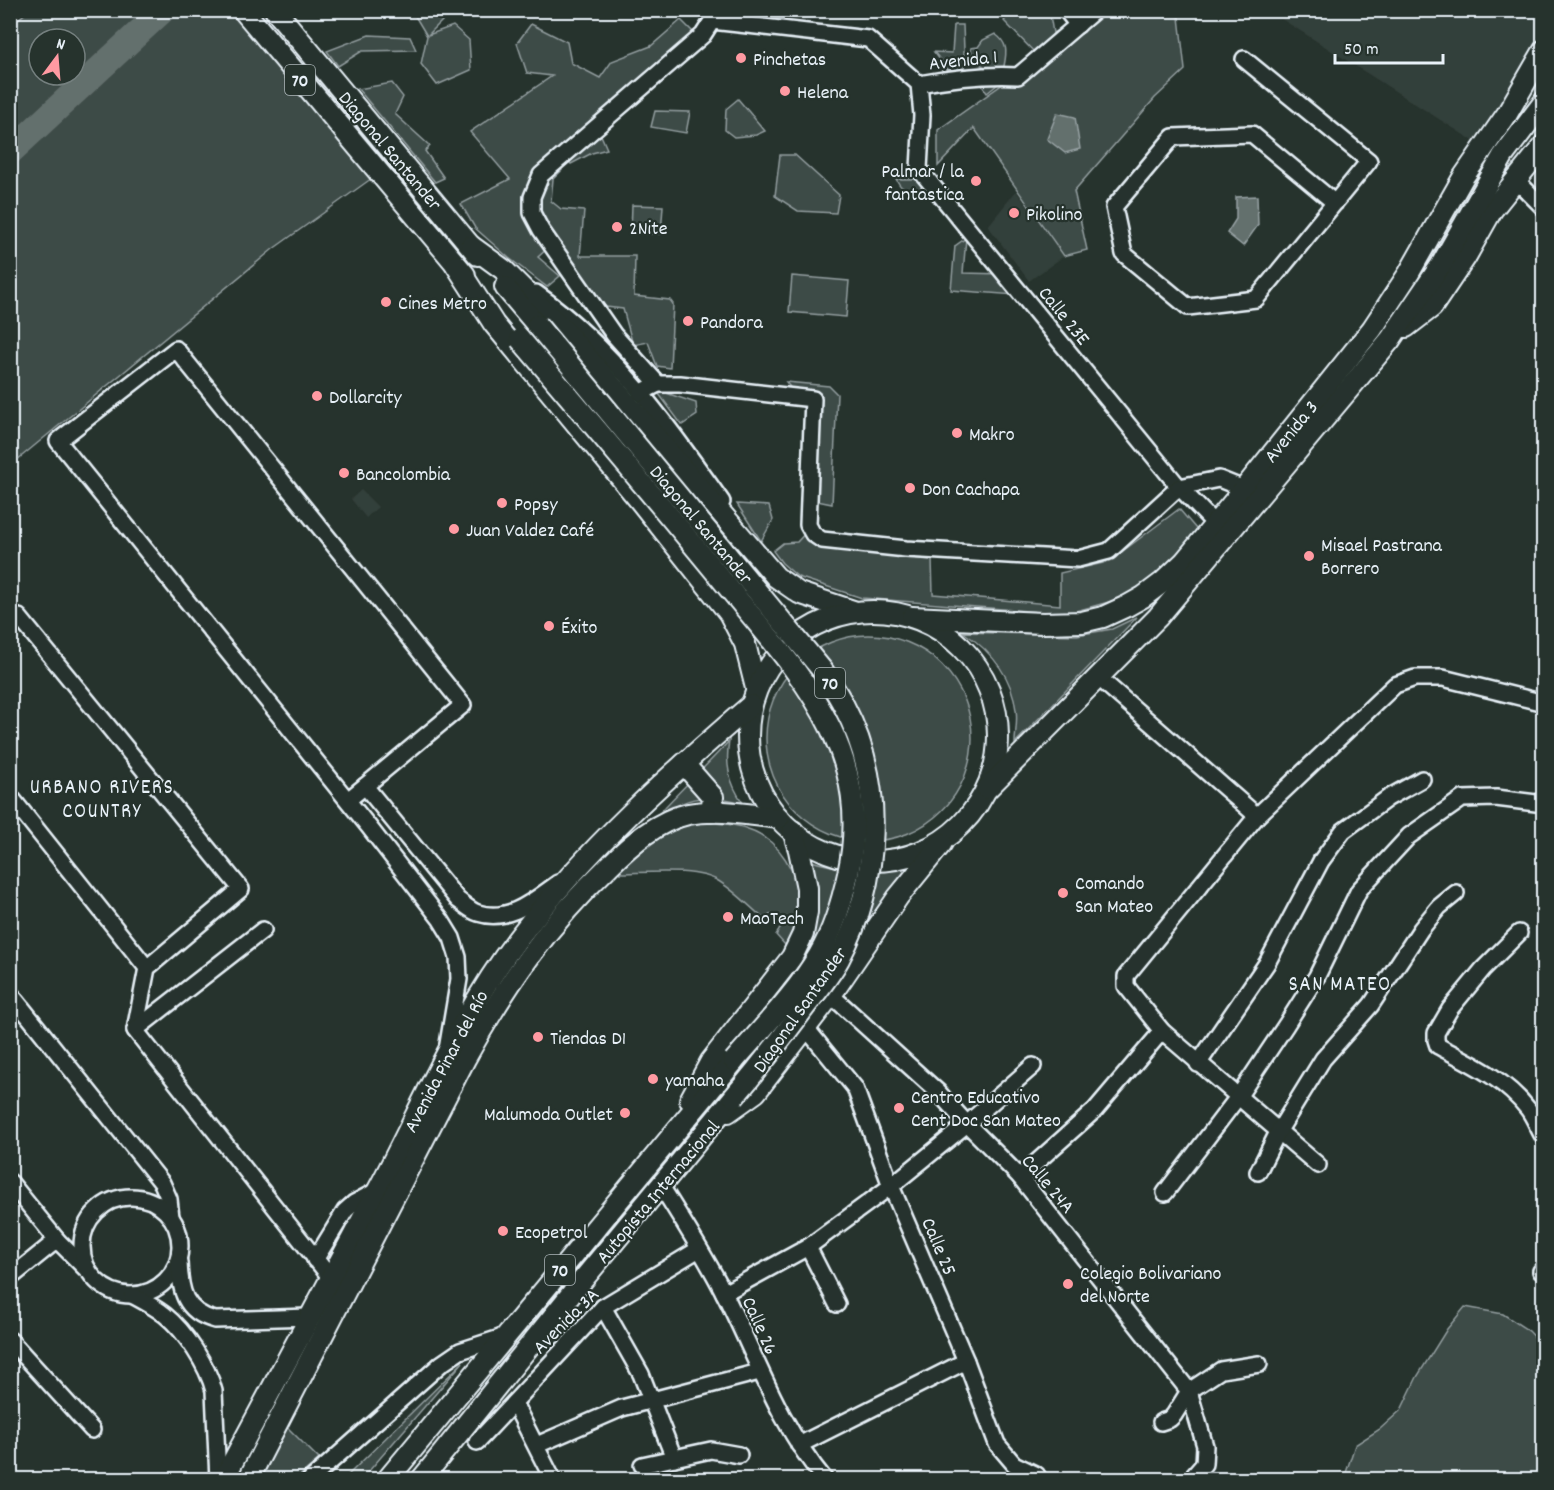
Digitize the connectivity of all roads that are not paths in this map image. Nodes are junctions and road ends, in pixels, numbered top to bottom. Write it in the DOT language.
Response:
graph roads {
  1 [pos="243,10"];
  2 [pos="274,10"];
  3 [pos="1066,10"];
  4 [pos="1095,10"];
  5 [pos="713,16"];
  6 [pos="1078,26"];
  7 [pos="1544,50"];
  8 [pos="1244,59"];
  9 [pos="1544,73"];
  10 [pos="919,84"];
  11 [pos="1544,102"];
  12 [pos="1507,114"];
  13 [pos="1544,144"];
  14 [pos="1515,179"];
  15 [pos="1335,203"];
  16 [pos="1544,208"];
  17 [pos="471,246"];
  18 [pos="456,265"];
  19 [pos="504,270"];
  20 [pos="1390,340"];
  21 [pos="658,384"];
  22 [pos="640,393"];
  23 [pos="1179,487"];
  24 [pos="1244,489"];
  25 [pos="1214,524"];
  26 [pos="746,544"];
  27 [pos="856,612"];
  28 [pos="912,617"];
  29 [pos="10,624"];
  30 [pos="1098,678"];
  31 [pos="754,697"];
  32 [pos="1544,703"];
  33 [pos="684,764"];
  34 [pos="1422,779"];
  35 [pos="364,786"];
  36 [pos="987,789"];
  37 [pos="10,796"];
  38 [pos="348,800"];
  39 [pos="1544,804"];
  40 [pos="711,812"];
  41 [pos="387,814"];
  42 [pos="1257,816"];
  43 [pos="786,825"];
  44 [pos="369,827"];
  45 [pos="951,834"];
  46 [pos="575,870"];
  47 [pos="1456,893"];
  48 [pos="263,930"];
  49 [pos="1520,933"];
  50 [pos="147,968"];
  51 [pos="10,993"];
  52 [pos="831,995"];
  53 [pos="806,1028"];
  54 [pos="135,1030"];
  55 [pos="1162,1031"];
  56 [pos="446,1055"];
  57 [pos="734,1061"];
  58 [pos="1198,1064"];
  59 [pos="1033,1066"];
  60 [pos="734,1097"];
  61 [pos="1239,1097"];
  62 [pos="714,1123"];
  63 [pos="967,1124"];
  64 [pos="1278,1132"];
  65 [pos="670,1137"];
  66 [pos="1544,1138"];
  67 [pos="1318,1165"];
  68 [pos="1258,1172"];
  69 [pos="1020,1177"];
  70 [pos="10,1182"];
  71 [pos="661,1186"];
  72 [pos="891,1186"];
  73 [pos="378,1190"];
  74 [pos="1164,1193"];
  75 [pos="171,1217"];
  76 [pos="57,1240"];
  77 [pos="808,1247"];
  78 [pos="699,1249"];
  79 [pos="179,1259"];
  80 [pos="315,1260"];
  81 [pos="90,1272"];
  82 [pos="330,1277"];
  83 [pos="10,1278"];
  84 [pos="724,1293"];
  85 [pos="132,1295"];
  86 [pos="837,1304"];
  87 [pos="603,1307"];
  88 [pos="309,1317"];
  89 [pos="503,1338"];
  90 [pos="10,1340"];
  91 [pos="966,1361"];
  92 [pos="1259,1364"];
  93 [pos="759,1372"];
  94 [pos="1189,1391"];
  95 [pos="651,1399"];
  96 [pos="514,1403"];
  97 [pos="1161,1422"];
  98 [pos="92,1430"];
  99 [pos="477,1442"];
  100 [pos="537,1445"];
  101 [pos="800,1445"];
  102 [pos="739,1455"];
  103 [pos="674,1458"];
  104 [pos="642,1465"];
  105 [pos="1037,1475"];
  106 [pos="220,1479"];
  107 [pos="248,1479"];
  108 [pos="310,1479"];
  109 [pos="387,1479"];
  110 [pos="421,1479"];
  111 [pos="553,1479"];
  112 [pos="825,1479"];
  113 [pos="1190,1479"];
  1 -- 18 [label="main road, Diagonal Santander / 70"];
  2 -- 17 [label="main road, Diagonal Santander / 70"];
  3 -- 6 [label="street"];
  4 -- 6 [label="street, Avenida 1"];
  5 -- 10 [label="street"];
  5 -- 21 [label="street"];
  6 -- 10 [label="street, Avenida 1"];
  7 -- 12 [label="main road, Avenida 3"];
  8 -- 15 [label="street"];
  9 -- 12 [label="main road"];
  10 -- 23 [label="street, Calle 23E"];
  11 -- 20 [label="main road, Avenida 3"];
  12 -- 24 [label="main road, Avenida 3"];
  13 -- 14 [label="main road"];
  14 -- 16 [label="street"];
  14 -- 20 [label="main road"];
  15 -- 15 [label="street"];
  17 -- 19 [label="main road"];
  17 -- 60 [label="main road, Diagonal Santander / 70, bridge"];
  18 -- 31 [label="main road"];
  18 -- 57 [label="main road, Diagonal Santander / 70, bridge"];
  19 -- 22 [label="street"];
  19 -- 26 [label="main road"];
  20 -- 30 [label="main road, Avenida 3"];
  21 -- 22 [label="street"];
  21 -- 23 [label="street"];
  22 -- 26 [label="street"];
  23 -- 24 [label="street"];
  23 -- 25 [label="street, Calle 23E"];
  24 -- 25 [label="main road, Avenida 3"];
  25 -- 28 [label="main road, Avenida 3"];
  26 -- 27 [label="main road"];
  27 -- 28 [label="main road"];
  27 -- 31 [label="main road"];
  28 -- 36 [label="main road"];
  29 -- 50 [label="street"];
  30 -- 36 [label="main road, Avenida 3"];
  30 -- 42 [label="street"];
  31 -- 33 [label="main road, Avenida Pinar del Río"];
  31 -- 43 [label="main road"];
  32 -- 42 [label="street"];
  33 -- 40 [label="main road"];
  33 -- 46 [label="main road, Avenida Pinar del Río"];
  34 -- 58 [label="street"];
  35 -- 38 [label="street"];
  35 -- 38 [label="street"];
  35 -- 41 [label="street"];
  36 -- 45 [label="main road"];
  37 -- 50 [label="street"];
  38 -- 44 [label="street"];
  39 -- 61 [label="street"];
  40 -- 43 [label="main road, Avenida Pinar del Río"];
  40 -- 107 [label="main road, Avenida Pinar del Río"];
  41 -- 44 [label="street"];
  41 -- 46 [label="street"];
  42 -- 55 [label="street"];
  43 -- 45 [label="main road"];
  43 -- 65 [label="main road, Autopista Internacional"];
  44 -- 56 [label="street"];
  45 -- 52 [label="main road"];
  46 -- 56 [label="main road, Avenida Pinar del Río"];
  47 -- 64 [label="street"];
  48 -- 54 [label="street"];
  49 -- 66 [label="street"];
  50 -- 54 [label="street"];
  51 -- 75 [label="street"];
  52 -- 53 [label="main road"];
  52 -- 63 [label="street, Calle 24A"];
  53 -- 62 [label="main road"];
  53 -- 72 [label="street, Calle 25"];
  54 -- 80 [label="street"];
  55 -- 58 [label="street"];
  55 -- 69 [label="street"];
  56 -- 73 [label="main road, Avenida Pinar del Río"];
  57 -- 65 [label="main road, Autopista Internacional / 70"];
  58 -- 61 [label="street"];
  59 -- 63 [label="street"];
  60 -- 62 [label="main road, Autopista Internacional / 70"];
  61 -- 64 [label="street"];
  61 -- 74 [label="street"];
  62 -- 71 [label="main road, Autopista Internacional / 70"];
  63 -- 69 [label="street, Calle 24A"];
  63 -- 72 [label="street"];
  64 -- 67 [label="street"];
  64 -- 68 [label="street"];
  65 -- 89 [label="main road, Autopista Internacional / 70"];
  69 -- 94 [label="street, Calle 24A"];
  70 -- 76 [label="street"];
  71 -- 78 [label="street, Calle 26"];
  71 -- 110 [label="main road, Autopista Internacional / 70"];
  72 -- 77 [label="street"];
  72 -- 91 [label="street, Calle 25"];
  73 -- 80 [label="street"];
  73 -- 82 [label="main road, Avenida Pinar del Río"];
  75 -- 79 [label="street"];
  75 -- 81 [label="street"];
  76 -- 81 [label="street"];
  76 -- 83 [label="street"];
  77 -- 84 [label="street"];
  77 -- 86 [label="street"];
  78 -- 84 [label="street, Calle 26"];
  78 -- 87 [label="street, Avenida 3A"];
  79 -- 85 [label="street"];
  79 -- 88 [label="street"];
  80 -- 82 [label="street"];
  81 -- 85 [label="street"];
  82 -- 88 [label="main road, Avenida Pinar del Río"];
  84 -- 93 [label="street, Calle 26"];
  85 -- 106 [label="street"];
  87 -- 95 [label="street"];
  87 -- 96 [label="street, Avenida 3A"];
  88 -- 106 [label="main road, Avenida Pinar del Río"];
  89 -- 108 [label="street"];
  89 -- 109 [label="main road, Autopista Internacional / 70"];
  90 -- 98 [label="street"];
  91 -- 101 [label="street"];
  91 -- 105 [label="street, Calle 25"];
  92 -- 94 [label="street"];
  93 -- 95 [label="street"];
  93 -- 101 [label="street, Calle 26"];
  94 -- 97 [label="street"];
  94 -- 113 [label="street"];
  95 -- 100 [label="street"];
  95 -- 103 [label="street"];
  96 -- 99 [label="street, Avenida 3A"];
  96 -- 100 [label="street"];
  100 -- 111 [label="street"];
  101 -- 112 [label="street, Calle 26"];
  102 -- 103 [label="street"];
  103 -- 104 [label="street"];
}
